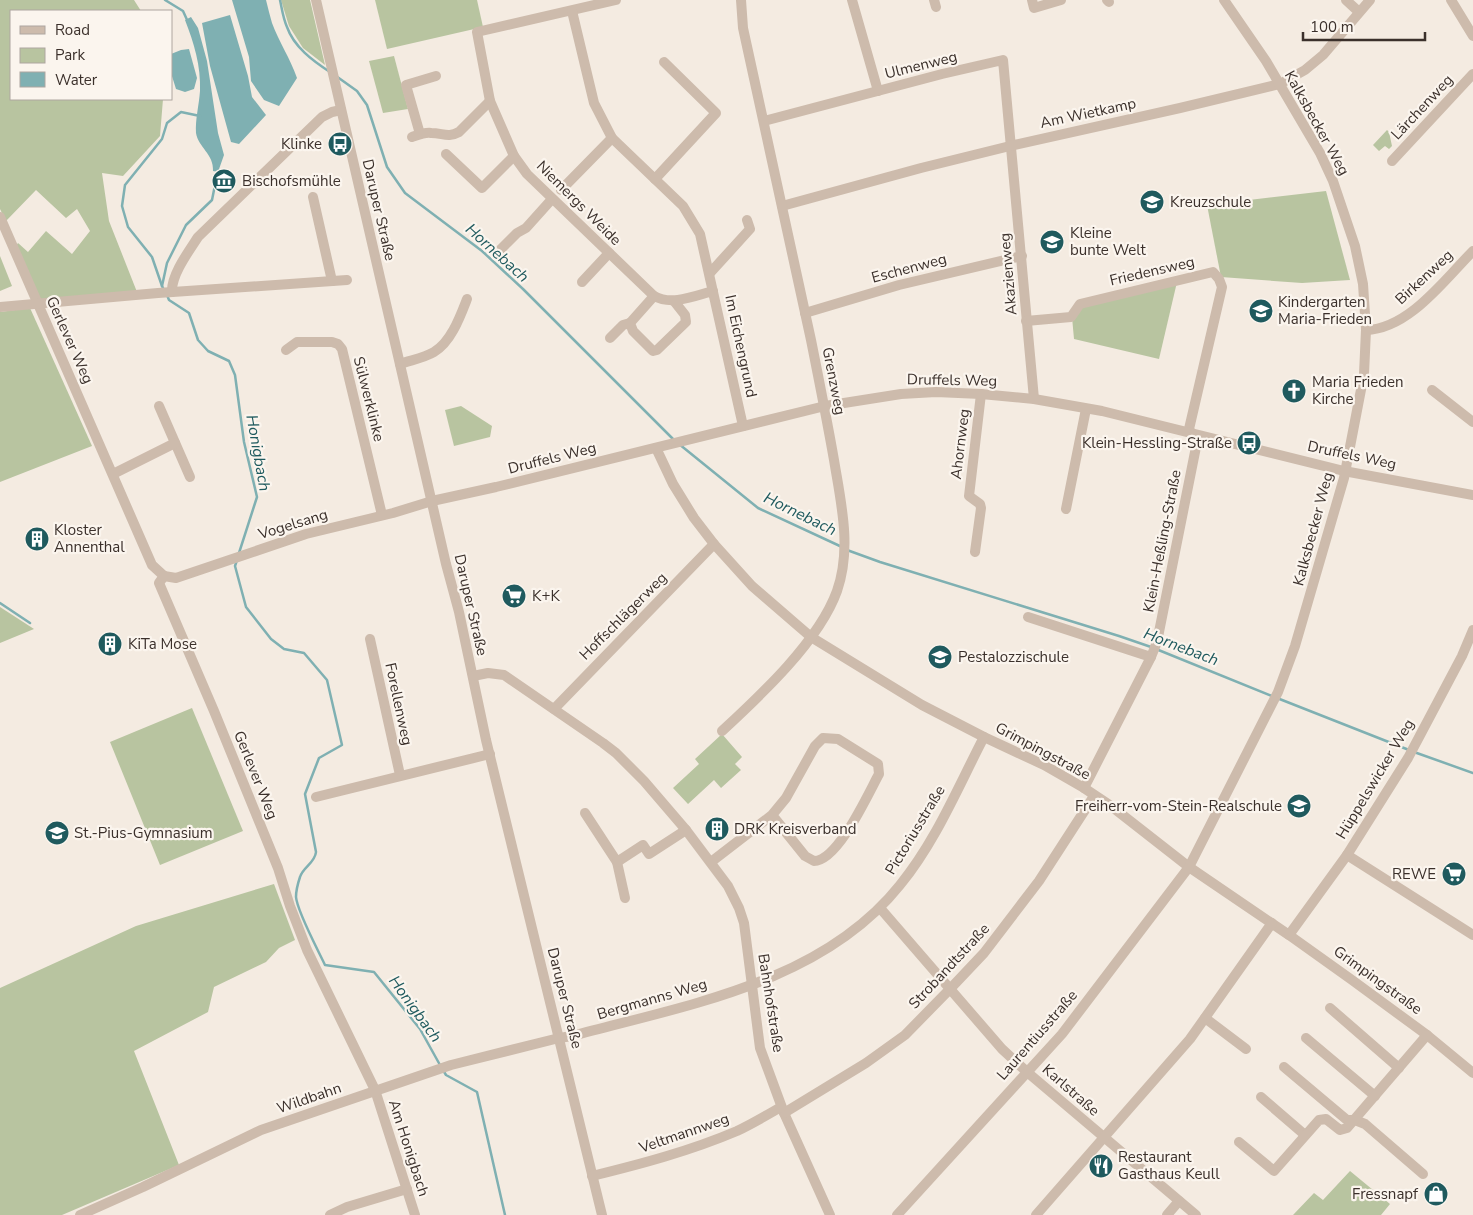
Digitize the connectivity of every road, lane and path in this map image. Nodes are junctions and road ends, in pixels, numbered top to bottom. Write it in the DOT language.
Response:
graph roads {
  1 [pos="316,0"];
  2 [pos="616,0"];
  3 [pos="741,0"];
  4 [pos="852,0"];
  5 [pos="1032,0"];
  6 [pos="1061,0"];
  7 [pos="1224,0"];
  8 [pos="1346,0"];
  9 [pos="1370,0"];
  10 [pos="1452,0"];
  11 [pos="572,11"];
  12 [pos="1359,12"];
  13 [pos="1473,36"];
  14 [pos="664,62"];
  15 [pos="1473,74"];
  16 [pos="436,76"];
  17 [pos="1280,84"];
  18 [pos="878,91"];
  19 [pos="490,102"];
  20 [pos="341,110"];
  21 [pos="764,121"];
  22 [pos="612,138"];
  23 [pos="1010,146"];
  24 [pos="446,154"];
  25 [pos="514,156"];
  26 [pos="1392,161"];
  27 [pos="655,179"];
  28 [pos="561,190"];
  29 [pos="313,197"];
  30 [pos="552,199"];
  31 [pos="782,206"];
  32 [pos="0,217"];
  33 [pos="747,220"];
  34 [pos="1473,251"];
  35 [pos="609,253"];
  36 [pos="496,254"];
  37 [pos="1022,256"];
  38 [pos="710,273"];
  39 [pos="347,280"];
  40 [pos="332,281"];
  41 [pos="582,282"];
  42 [pos="713,291"];
  43 [pos="166,293"];
  44 [pos="654,296"];
  45 [pos="466,299"];
  46 [pos="674,301"];
  47 [pos="37,303"];
  48 [pos="0,307"];
  49 [pos="805,313"];
  50 [pos="1026,321"];
  51 [pos="630,323"];
  52 [pos="1366,330"];
  53 [pos="610,338"];
  54 [pos="286,350"];
  55 [pos="400,364"];
  56 [pos="1432,390"];
  57 [pos="981,394"];
  58 [pos="1034,399"];
  59 [pos="158,406"];
  60 [pos="825,406"];
  61 [pos="1086,409"];
  62 [pos="1473,422"];
  63 [pos="743,426"];
  64 [pos="1193,434"];
  65 [pos="175,443"];
  66 [pos="656,448"];
  67 [pos="1344,471"];
  68 [pos="113,474"];
  69 [pos="190,477"];
  70 [pos="1473,495"];
  71 [pos="432,501"];
  72 [pos="1066,509"];
  73 [pos="382,515"];
  74 [pos="714,544"];
  75 [pos="975,552"];
  76 [pos="164,576"];
  77 [pos="1028,617"];
  78 [pos="1473,630"];
  79 [pos="811,638"];
  80 [pos="370,639"];
  81 [pos="1151,657"];
  82 [pos="473,676"];
  83 [pos="554,709"];
  84 [pos="722,731"];
  85 [pos="984,737"];
  86 [pos="490,754"];
  87 [pos="400,776"];
  88 [pos="1084,788"];
  89 [pos="1094,796"];
  90 [pos="316,797"];
  91 [pos="585,813"];
  92 [pos="772,815"];
  93 [pos="686,830"];
  94 [pos="1346,855"];
  95 [pos="617,862"];
  96 [pos="711,862"];
  97 [pos="1189,867"];
  98 [pos="625,898"];
  99 [pos="880,908"];
  100 [pos="1272,923"];
  101 [pos="1289,934"];
  102 [pos="1473,935"];
  103 [pos="753,985"];
  104 [pos="950,990"];
  105 [pos="1330,1008"];
  106 [pos="1205,1018"];
  107 [pos="1427,1035"];
  108 [pos="559,1038"];
  109 [pos="1306,1038"];
  110 [pos="1246,1049"];
  111 [pos="1284,1067"];
  112 [pos="1399,1068"];
  113 [pos="1027,1072"];
  114 [pos="1473,1072"];
  115 [pos="375,1090"];
  116 [pos="1375,1096"];
  117 [pos="1261,1098"];
  118 [pos="783,1110"];
  119 [pos="1355,1120"];
  120 [pos="1305,1134"];
  121 [pos="1104,1138"];
  122 [pos="1238,1142"];
  123 [pos="1423,1174"];
  124 [pos="592,1176"];
  125 [pos="407,1189"];
  126 [pos="1179,1201"];
  127 [pos="80,1215"];
  128 [pos="330,1215"];
  129 [pos="415,1215"];
  130 [pos="602,1215"];
  131 [pos="830,1215"];
  132 [pos="897,1215"];
  133 [pos="1036,1215"];
  134 [pos="1167,1215"];
  135 [pos="1196,1215"];
  1 -- 20 [label="street, Daruper Straße"];
  2 -- 11 [label="street"];
  3 -- 21 [label="street, Grenzweg"];
  4 -- 18 [label="street"];
  5 -- 6 [label="street"];
  7 -- 17 [label="street, Kalksbecker Weg"];
  8 -- 12 [label="street"];
  9 -- 12 [label="street, Am Wietkamp"];
  10 -- 13 [label="street"];
  11 -- 19 [label="street, Niemergs Weide"];
  11 -- 22 [label="street, Im Eichengrund"];
  12 -- 17 [label="street, Am Wietkamp"];
  14 -- 27 [label="street"];
  15 -- 26 [label="street, Lärchenweg"];
  16 -- 19 [label="street"];
  17 -- 23 [label="street, Am Wietkamp"];
  17 -- 52 [label="street, Kalksbecker Weg"];
  18 -- 21 [label="street, Ulmenweg"];
  18 -- 23 [label="street, Ulmenweg"];
  19 -- 25 [label="street, Niemergs Weide"];
  20 -- 43 [label="street"];
  20 -- 55 [label="street, Daruper Straße"];
  21 -- 31 [label="street, Grenzweg"];
  22 -- 27 [label="street, Im Eichengrund"];
  22 -- 28 [label="street"];
  23 -- 31 [label="street, Am Wietkamp"];
  23 -- 37 [label="street, Akazienweg"];
  24 -- 25 [label="street"];
  25 -- 30 [label="street, Niemergs Weide"];
  27 -- 38 [label="street, Im Eichengrund"];
  29 -- 40 [label="street"];
  30 -- 35 [label="street, Niemergs Weide"];
  30 -- 36 [label="street"];
  31 -- 49 [label="street, Grenzweg"];
  32 -- 47 [label="street, Gerlever Weg"];
  33 -- 38 [label="street"];
  34 -- 52 [label="street, Birkenweg"];
  35 -- 41 [label="street"];
  35 -- 44 [label="street, Niemergs Weide"];
  37 -- 49 [label="street, Eschenweg"];
  37 -- 50 [label="street, Akazienweg"];
  38 -- 42 [label="street, Im Eichengrund"];
  39 -- 40 [label="street"];
  40 -- 43 [label="street"];
  42 -- 46 [label="street, Niemergs Weide"];
  42 -- 63 [label="street, Im Eichengrund"];
  43 -- 47 [label="street"];
  44 -- 46 [label="street, Niemergs Weide"];
  44 -- 51 [label="street"];
  45 -- 55 [label="street"];
  46 -- 51 [label="street"];
  47 -- 48 [label="street"];
  47 -- 68 [label="street, Gerlever Weg"];
  49 -- 60 [label="street, Grenzweg"];
  50 -- 58 [label="street, Akazienweg"];
  50 -- 64 [label="street, Friedensweg"];
  51 -- 53 [label="street"];
  52 -- 67 [label="street, Kalksbecker Weg"];
  54 -- 73 [label="street, Sülwerklinke"];
  55 -- 71 [label="street, Daruper Straße"];
  56 -- 62 [label="street"];
  57 -- 58 [label="street, Druffels Weg"];
  57 -- 60 [label="street, Druffels Weg"];
  57 -- 75 [label="street, Ahornweg"];
  58 -- 61 [label="street, Druffels Weg"];
  59 -- 65 [label="street"];
  60 -- 63 [label="street, Druffels Weg"];
  60 -- 79 [label="street, Grenzweg"];
  61 -- 64 [label="street, Druffels Weg"];
  61 -- 72 [label="street"];
  63 -- 66 [label="street, Druffels Weg"];
  64 -- 67 [label="street, Druffels Weg"];
  64 -- 81 [label="street, Klein-Heßling-Straße"];
  65 -- 68 [label="street"];
  65 -- 69 [label="street"];
  66 -- 71 [label="street, Druffels Weg"];
  66 -- 74 [label="street, Grimpingstraße"];
  67 -- 70 [label="street, Druffels Weg"];
  67 -- 97 [label="street, Kalksbecker Weg"];
  68 -- 76 [label="street, Gerlever Weg"];
  71 -- 73 [label="street, Vogelsang"];
  71 -- 82 [label="street, Daruper Straße"];
  73 -- 76 [label="street, Vogelsang"];
  74 -- 79 [label="street, Grimpingstraße"];
  74 -- 83 [label="street, Hoffschlägerweg"];
  76 -- 115 [label="street, Gerlever Weg"];
  77 -- 81 [label="street"];
  78 -- 94 [label="street, Hüppelswicker Weg"];
  79 -- 84 [label="street, Grenzweg"];
  79 -- 85 [label="street, Grimpingstraße"];
  80 -- 87 [label="street, Forellenweg"];
  81 -- 88 [label="street, Klein-Heßling-Straße"];
  82 -- 83 [label="street, Bahnhofstraße"];
  82 -- 86 [label="street, Daruper Straße"];
  83 -- 93 [label="street, Bahnhofstraße"];
  85 -- 88 [label="street, Grimpingstraße"];
  85 -- 99 [label="street, Pictoriusstraße"];
  86 -- 87 [label="street"];
  86 -- 108 [label="street, Daruper Straße"];
  87 -- 90 [label="street"];
  88 -- 89 [label="street, Grimpingstraße"];
  89 -- 97 [label="street, Grimpingstraße"];
  89 -- 104 [label="street, Strobandtstraße"];
  91 -- 95 [label="street"];
  92 -- 92 [label="street"];
  92 -- 96 [label="street"];
  93 -- 95 [label="street"];
  93 -- 96 [label="street, Bahnhofstraße"];
  94 -- 101 [label="street, Hüppelswicker Weg"];
  94 -- 102 [label="street"];
  95 -- 98 [label="street"];
  96 -- 103 [label="street, Bahnhofstraße"];
  97 -- 100 [label="street, Grimpingstraße"];
  97 -- 113 [label="street, Laurentiusstraße"];
  99 -- 103 [label="street, Pictoriusstraße"];
  99 -- 104 [label="street, Karlstraße"];
  100 -- 101 [label="street, Grimpingstraße"];
  100 -- 106 [label="street"];
  101 -- 107 [label="street, Grimpingstraße"];
  103 -- 108 [label="street, Bergmanns Weg"];
  103 -- 118 [label="street, Bahnhofstraße"];
  104 -- 113 [label="street, Karlstraße"];
  104 -- 118 [label="street, Strobandtstraße"];
  105 -- 112 [label="street"];
  106 -- 110 [label="street"];
  106 -- 121 [label="street"];
  107 -- 112 [label="street"];
  107 -- 114 [label="street, Grimpingstraße"];
  108 -- 115 [label="street, Wildbahn"];
  108 -- 124 [label="street, Daruper Straße"];
  109 -- 116 [label="street"];
  111 -- 119 [label="street"];
  112 -- 116 [label="street"];
  113 -- 121 [label="street, Karlstraße"];
  113 -- 132 [label="street, Laurentiusstraße"];
  115 -- 125 [label="street, Am Honigbach"];
  115 -- 127 [label="street, Wildbahn"];
  116 -- 119 [label="street"];
  117 -- 120 [label="street"];
  118 -- 124 [label="street, Veltmannweg"];
  118 -- 131 [label="street, Bahnhofstraße"];
  119 -- 120 [label="street"];
  119 -- 123 [label="street"];
  120 -- 122 [label="street"];
  121 -- 126 [label="street, Karlstraße"];
  121 -- 133 [label="street"];
  124 -- 130 [label="street, Daruper Straße"];
  125 -- 128 [label="street"];
  125 -- 129 [label="street, Am Honigbach"];
  126 -- 134 [label="street"];
  126 -- 135 [label="street, Karlstraße"];
}
